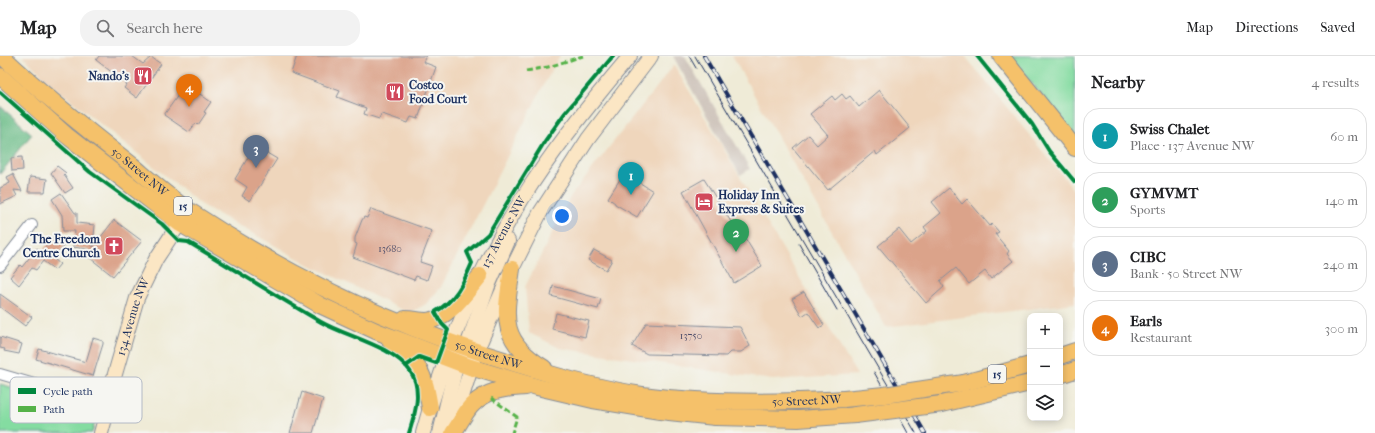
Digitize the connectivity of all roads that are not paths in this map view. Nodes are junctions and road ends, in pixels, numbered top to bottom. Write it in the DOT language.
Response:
graph roads {
  1 [pos="2,56"];
  2 [pos="630,56"];
  3 [pos="1001,56"];
  4 [pos="650,57"];
  5 [pos="0,76"];
  6 [pos="1075,148"];
  7 [pos="522,199"];
  8 [pos="189,210"];
  9 [pos="179,223"];
  10 [pos="32,225"];
  11 [pos="0,266"];
  12 [pos="512,269"];
  13 [pos="480,276"];
  14 [pos="389,318"];
  15 [pos="376,330"];
  16 [pos="1075,351"];
  17 [pos="462,355"];
  18 [pos="1063,355"];
  19 [pos="1027,366"];
  20 [pos="1075,370"];
  21 [pos="0,374"];
  22 [pos="1063,374"];
  23 [pos="10,377"];
  24 [pos="114,377"];
  25 [pos="559,377"];
  26 [pos="1027,384"];
  27 [pos="537,387"];
  28 [pos="430,408"];
  29 [pos="104,423"];
  30 [pos="101,433"];
  31 [pos="424,433"];
  32 [pos="440,433"];
  33 [pos="452,433"];
  1 -- 8 [label="main road, 50 Street NW / 15"];
  2 -- 7 [label="main road, 137 Avenue NW"];
  3 -- 6 [label="main road"];
  4 -- 12 [label="main road, 137 Avenue NW"];
  5 -- 9 [label="main road, 50 Street NW / 15"];
  7 -- 13 [label="main road, 137 Avenue NW"];
  7 -- 17 [label="main road"];
  8 -- 9 [label="main road, 134 Avenue NW"];
  8 -- 14 [label="main road, 50 Street NW / 15"];
  9 -- 15 [label="main road, 50 Street NW / 15"];
  9 -- 24 [label="main road, 134 Avenue NW"];
  10 -- 11 [label="street"];
  12 -- 17 [label="main road, 137 Avenue NW"];
  12 -- 25 [label="main road"];
  13 -- 14 [label="main road"];
  13 -- 17 [label="main road, 137 Avenue NW"];
  14 -- 17 [label="main road, 50 Street NW"];
  15 -- 17 [label="main road, 50 Street NW"];
  15 -- 28 [label="main road"];
  16 -- 18 [label="main road"];
  17 -- 25 [label="main road, 50 Street NW"];
  17 -- 27 [label="main road, 50 Street NW"];
  17 -- 28 [label="main road, 137 Avenue NW"];
  17 -- 32 [label="main road"];
  17 -- 33 [label="main road, 137 Avenue NW"];
  19 -- 25 [label="main road, 50 Street NW / 15, bridge"];
  20 -- 22 [label="main road"];
  21 -- 23 [label="street"];
  26 -- 27 [label="main road, 50 Street NW / 15, bridge"];
  27 -- 33 [label="main road"];
  28 -- 31 [label="main road, 137 Avenue NW"];
  29 -- 30 [label="main road, 134 Avenue NW"];
}
